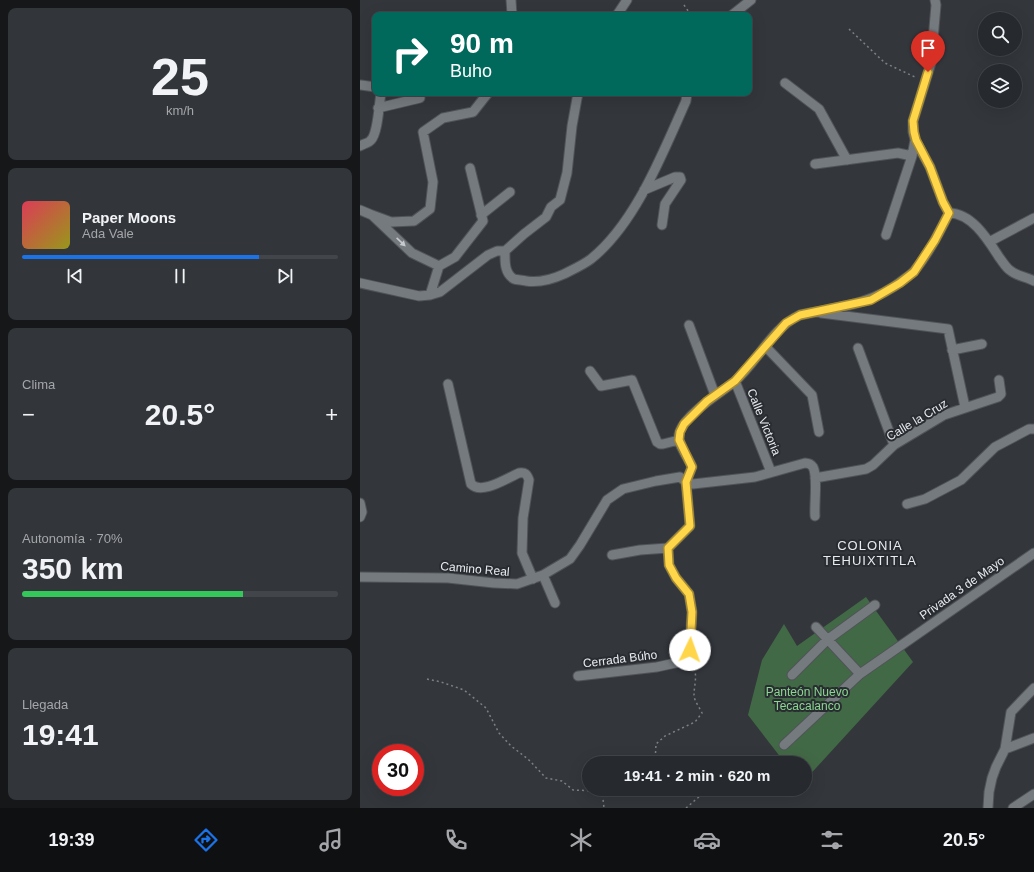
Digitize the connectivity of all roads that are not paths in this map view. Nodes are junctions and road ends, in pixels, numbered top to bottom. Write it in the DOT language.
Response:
graph roads {
  1 [pos="511,0"];
  2 [pos="627,0"];
  3 [pos="751,0"];
  4 [pos="935,0"];
  5 [pos="512,12"];
  6 [pos="619,12"];
  7 [pos="736,12"];
  8 [pos="785,83"];
  9 [pos="361,85"];
  10 [pos="372,87"];
  11 [pos="380,96"];
  12 [pos="485,96"];
  13 [pos="577,96"];
  14 [pos="687,96"];
  15 [pos="420,98"];
  16 [pos="378,108"];
  17 [pos="916,140"];
  18 [pos="360,146"];
  19 [pos="912,156"];
  20 [pos="847,160"];
  21 [pos="815,164"];
  22 [pos="470,168"];
  23 [pos="644,190"];
  24 [pos="510,192"];
  25 [pos="360,210"];
  26 [pos="949,213"];
  27 [pos="372,215"];
  28 [pos="481,215"];
  29 [pos="1034,218"];
  30 [pos="662,225"];
  31 [pos="886,235"];
  32 [pos="990,242"];
  33 [pos="505,252"];
  34 [pos="439,266"];
  35 [pos="1034,281"];
  36 [pos="360,283"];
  37 [pos="430,295"];
  38 [pos="814,312"];
  39 [pos="689,325"];
  40 [pos="982,344"];
  41 [pos="765,346"];
  42 [pos="858,348"];
  43 [pos="952,350"];
  44 [pos="590,371"];
  45 [pos="1000,380"];
  46 [pos="735,381"];
  47 [pos="448,384"];
  48 [pos="715,395"];
  49 [pos="965,407"];
  50 [pos="1034,429"];
  51 [pos="819,432"];
  52 [pos="679,440"];
  53 [pos="894,446"];
  54 [pos="771,472"];
  55 [pos="815,478"];
  56 [pos="686,482"];
  57 [pos="360,503"];
  58 [pos="907,504"];
  59 [pos="815,516"];
  60 [pos="360,517"];
  61 [pos="668,548"];
  62 [pos="1034,553"];
  63 [pos="612,554"];
  64 [pos="543,575"];
  65 [pos="360,577"];
  66 [pos="533,579"];
  67 [pos="555,603"];
  68 [pos="875,605"];
  69 [pos="816,627"];
  70 [pos="827,640"];
  71 [pos="860,674"];
  72 [pos="792,675"];
  73 [pos="578,676"];
  74 [pos="1034,688"];
  75 [pos="1034,738"];
  76 [pos="784,745"];
  77 [pos="1005,749"];
  78 [pos="1034,794"];
  79 [pos="988,808"];
  80 [pos="1013,808"];
  1 -- 5 [label="street"];
  2 -- 6 [label="street"];
  3 -- 7 [label="street"];
  4 -- 17 [label="street"];
  8 -- 20 [label="street"];
  9 -- 10 [label="street"];
  11 -- 16 [label="street"];
  12 -- 27 [label="street"];
  13 -- 33 [label="street"];
  14 -- 23 [label="street"];
  15 -- 16 [label="street"];
  16 -- 18 [label="street"];
  17 -- 19 [label="street"];
  17 -- 26 [label="street"];
  19 -- 20 [label="street"];
  19 -- 31 [label="street"];
  20 -- 21 [label="street"];
  22 -- 28 [label="street"];
  23 -- 30 [label="street"];
  23 -- 33 [label="street"];
  24 -- 28 [label="street"];
  25 -- 27 [label="street"];
  26 -- 32 [label="street"];
  26 -- 38 [label="street"];
  27 -- 34 [label="street, one-way"];
  28 -- 34 [label="street"];
  29 -- 32 [label="street"];
  32 -- 35 [label="street"];
  33 -- 37 [label="street"];
  34 -- 37 [label="street"];
  36 -- 37 [label="street"];
  38 -- 41 [label="street"];
  38 -- 43 [label="street"];
  39 -- 48 [label="street"];
  40 -- 43 [label="street"];
  41 -- 46 [label="street"];
  41 -- 51 [label="street"];
  42 -- 53 [label="street"];
  43 -- 49 [label="street"];
  44 -- 52 [label="street"];
  45 -- 49 [label="street, Calle la Cruz"];
  46 -- 48 [label="street"];
  46 -- 54 [label="street, Calle Victoria"];
  47 -- 66 [label="street"];
  48 -- 52 [label="street"];
  49 -- 53 [label="street, Calle la Cruz"];
  50 -- 58 [label="street"];
  52 -- 56 [label="street"];
  53 -- 55 [label="street, Calle la Cruz"];
  54 -- 55 [label="street"];
  54 -- 56 [label="street"];
  55 -- 59 [label="street"];
  56 -- 61 [label="street"];
  56 -- 64 [label="street, Camino Real"];
  57 -- 60 [label="street"];
  61 -- 63 [label="street"];
  61 -- 73 [label="street, Cerrada Búho"];
  62 -- 71 [label="street, Privada 3 de Mayo"];
  64 -- 66 [label="street, Camino Real"];
  64 -- 67 [label="street"];
  65 -- 66 [label="street, Camino Real"];
  68 -- 70 [label="street"];
  69 -- 70 [label="street"];
  70 -- 71 [label="street"];
  70 -- 72 [label="street"];
  71 -- 76 [label="street, Privada 3 de Mayo"];
  74 -- 77 [label="street"];
  75 -- 77 [label="street"];
  77 -- 79 [label="street"];
  78 -- 80 [label="street"];
}
